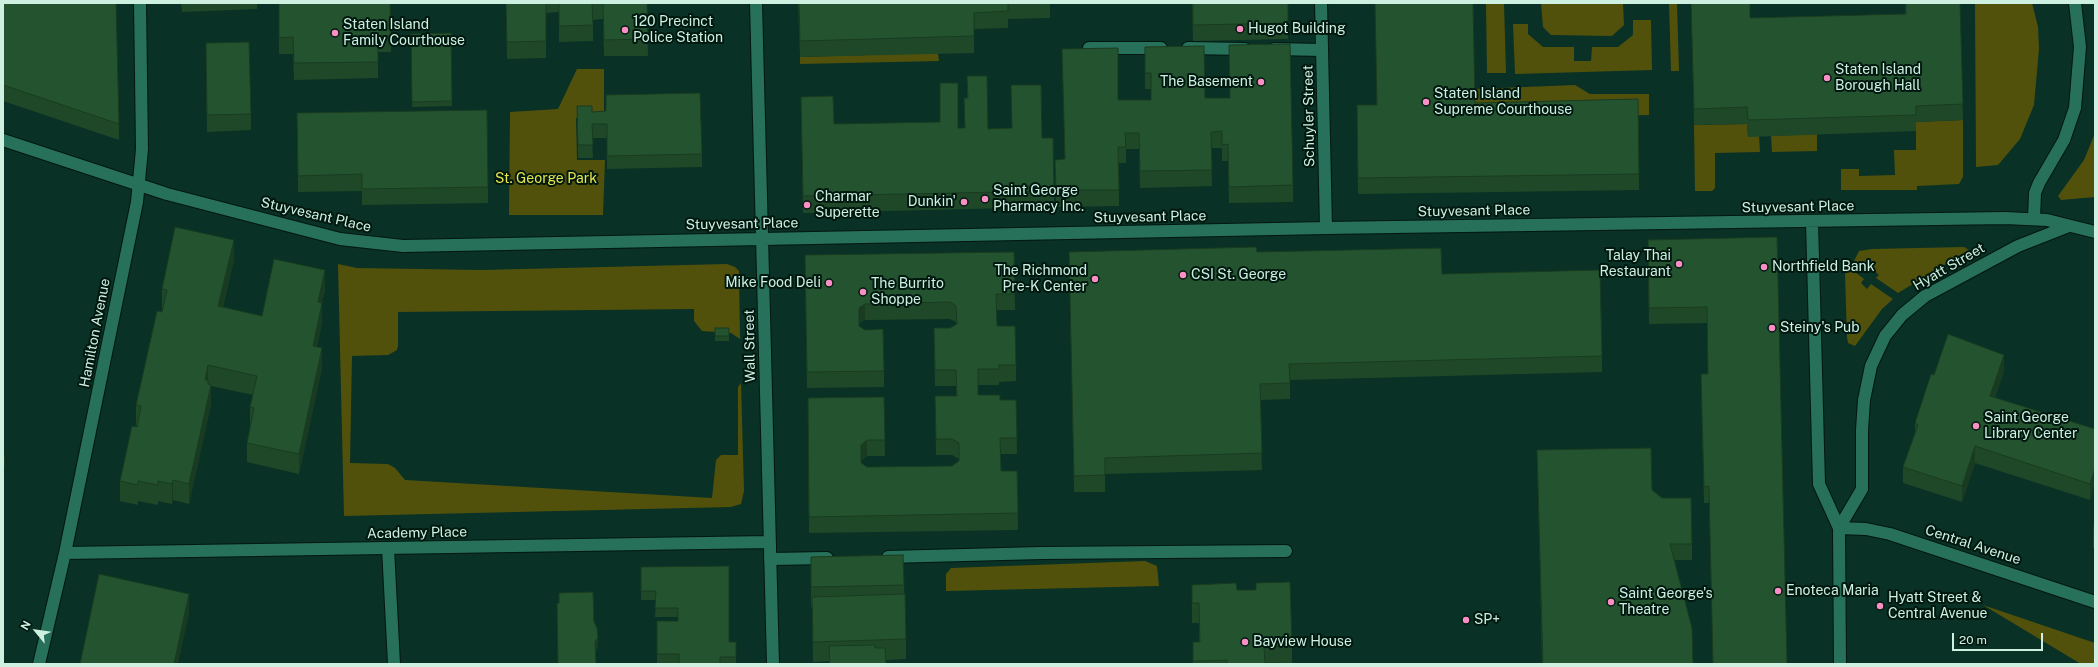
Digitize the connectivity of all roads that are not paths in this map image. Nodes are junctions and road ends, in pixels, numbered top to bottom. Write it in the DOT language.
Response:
graph roads {
  1 [pos="140,3"];
  2 [pos="756,3"];
  3 [pos="1321,3"];
  4 [pos="2075,3"];
  5 [pos="1089,48"];
  6 [pos="1322,50"];
  7 [pos="3,140"];
  8 [pos="140,185"];
  9 [pos="2034,218"];
  10 [pos="1812,222"];
  11 [pos="2069,226"];
  12 [pos="1326,228"];
  13 [pos="2095,232"];
  14 [pos="762,239"];
  15 [pos="1839,528"];
  16 [pos="770,542"];
  17 [pos="388,548"];
  18 [pos="1286,552"];
  19 [pos="65,553"];
  20 [pos="876,557"];
  21 [pos="838,558"];
  22 [pos="770,559"];
  23 [pos="2095,602"];
  24 [pos="39,664"];
  25 [pos="394,664"];
  26 [pos="773,664"];
  27 [pos="1840,664"];
  1 -- 8 [label="street, Hamilton Avenue"];
  2 -- 14 [label="street, Wall Street"];
  3 -- 6 [label="street, Schuyler Street"];
  4 -- 9 [label="street"];
  5 -- 6 [label="street"];
  6 -- 12 [label="street, Schuyler Street"];
  7 -- 8 [label="street, Stuyvesant Place"];
  8 -- 14 [label="street, Stuyvesant Place"];
  8 -- 19 [label="street, Hamilton Avenue"];
  9 -- 10 [label="street, Stuyvesant Place"];
  9 -- 11 [label="street, Stuyvesant Place"];
  10 -- 12 [label="street, Stuyvesant Place"];
  10 -- 15 [label="street"];
  11 -- 13 [label="street, Stuyvesant Place"];
  11 -- 15 [label="street, Hyatt Street"];
  12 -- 14 [label="street, Stuyvesant Place"];
  14 -- 16 [label="street, Wall Street"];
  15 -- 23 [label="street, Central Avenue"];
  15 -- 27 [label="street"];
  16 -- 17 [label="street, Academy Place"];
  16 -- 22 [label="street, Wall Street"];
  17 -- 19 [label="street, Academy Place"];
  17 -- 25 [label="street"];
  18 -- 20 [label="street"];
  19 -- 24 [label="street, Hamilton Avenue"];
  21 -- 22 [label="street"];
  22 -- 26 [label="street, Wall Street"];
}
